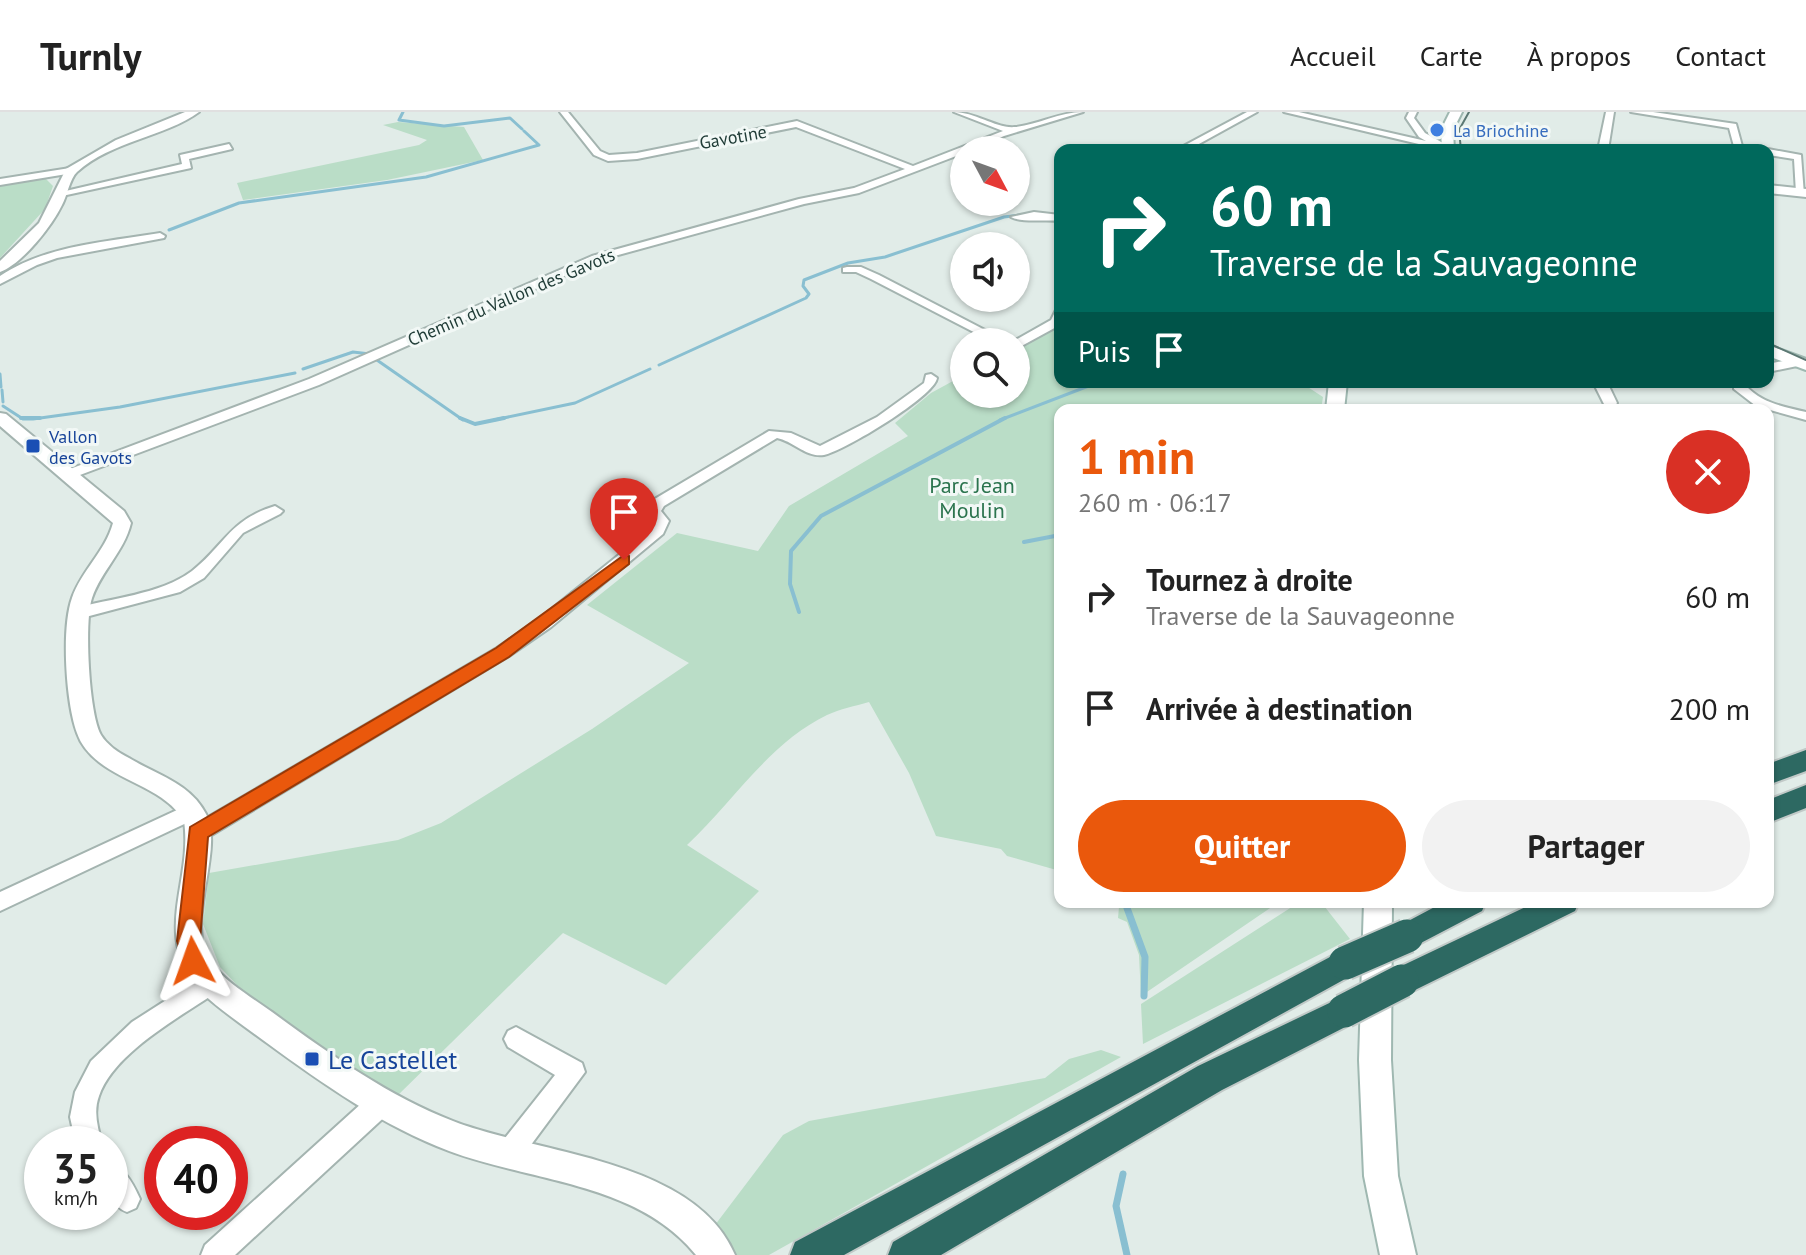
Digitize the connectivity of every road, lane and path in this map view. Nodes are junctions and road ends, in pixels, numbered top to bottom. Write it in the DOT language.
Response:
graph roads {
  1 [pos="194,112"];
  2 [pos="564,112"];
  3 [pos="958,112"];
  4 [pos="1079,112"];
  5 [pos="1253,112"];
  6 [pos="1288,112"];
  7 [pos="1413,112"];
  8 [pos="1452,112"];
  9 [pos="1610,112"];
  10 [pos="1635,112"];
  11 [pos="1013,131"];
  12 [pos="1000,136"];
  13 [pos="1192,144"];
  14 [pos="1429,144"];
  15 [pos="1441,144"];
  16 [pos="1451,144"];
  17 [pos="1604,144"];
  18 [pos="1737,144"];
  19 [pos="229,147"];
  20 [pos="1774,153"];
  21 [pos="950,156"];
  22 [pos="915,170"];
  23 [pos="70,171"];
  24 [pos="0,182"];
  25 [pos="1774,190"];
  26 [pos="62,193"];
  27 [pos="1804,193"];
  28 [pos="1016,217"];
  29 [pos="1054,217"];
  30 [pos="160,236"];
  31 [pos="0,268"];
  32 [pos="847,270"];
  33 [pos="0,281"];
  34 [pos="1054,323"];
  35 [pos="975,328"];
  36 [pos="1030,337"];
  37 [pos="1774,352"];
  38 [pos="1803,364"];
  39 [pos="1774,367"];
  40 [pos="931,378"];
  41 [pos="1603,388"];
  42 [pos="1741,388"];
  43 [pos="1610,403"];
  44 [pos="1766,404"];
  45 [pos="1774,407"];
  46 [pos="1806,416"];
  47 [pos="0,418"];
  48 [pos="67,475"];
  49 [pos="275,511"];
  50 [pos="78,613"];
  51 [pos="1806,760"];
  52 [pos="1774,773"];
  53 [pos="1806,796"];
  54 [pos="1774,809"];
  55 [pos="194,822"];
  56 [pos="0,902"];
  57 [pos="1378,908"];
  58 [pos="1461,908"];
  59 [pos="1553,908"];
  60 [pos="210,983"];
  61 [pos="516,1039"];
  62 [pos="382,1102"];
  63 [pos="81,1126"];
  64 [pos="510,1152"];
  65 [pos="711,1244"];
  66 [pos="215,1255"];
  67 [pos="808,1255"];
  68 [pos="906,1255"];
  69 [pos="1398,1255"];
  1 -- 23 [label="street"];
  2 -- 22 [label="street, Gavotine"];
  3 -- 11 [label="street"];
  4 -- 11 [label="street, Chemin du Vallon des Gavots"];
  5 -- 13 [label="street"];
  6 -- 14 [label="street"];
  7 -- 15 [label="street"];
  8 -- 16 [label="main road"];
  9 -- 17 [label="street"];
  10 -- 18 [label="street"];
  11 -- 12 [label="street, Chemin du Vallon des Gavots"];
  19 -- 26 [label="street"];
  20 -- 27 [label="street"];
  21 -- 22 [label="street, Chemin du Vallon des Gavots"];
  22 -- 48 [label="street, Chemin du Vallon des Gavots"];
  23 -- 24 [label="street"];
  23 -- 26 [label="street"];
  25 -- 27 [label="street"];
  26 -- 31 [label="street"];
  28 -- 29 [label="street"];
  30 -- 33 [label="street"];
  32 -- 35 [label="street"];
  34 -- 36 [label="street"];
  37 -- 38 [label="main road"];
  38 -- 39 [label="street"];
  40 -- 55 [label="street"];
  41 -- 43 [label="street"];
  42 -- 44 [label="street"];
  45 -- 46 [label="street"];
  47 -- 48 [label="street"];
  48 -- 50 [label="street"];
  49 -- 50 [label="street"];
  50 -- 55 [label="street"];
  51 -- 52 [label="highway"];
  53 -- 54 [label="highway"];
  55 -- 56 [label="street"];
  55 -- 60 [label="street"];
  57 -- 69 [label="main road"];
  58 -- 67 [label="highway, bridge"];
  59 -- 68 [label="highway, bridge"];
  60 -- 62 [label="street"];
  60 -- 63 [label="street"];
  61 -- 64 [label="street"];
  62 -- 64 [label="street"];
  62 -- 66 [label="street"];
  64 -- 65 [label="street"];
}
